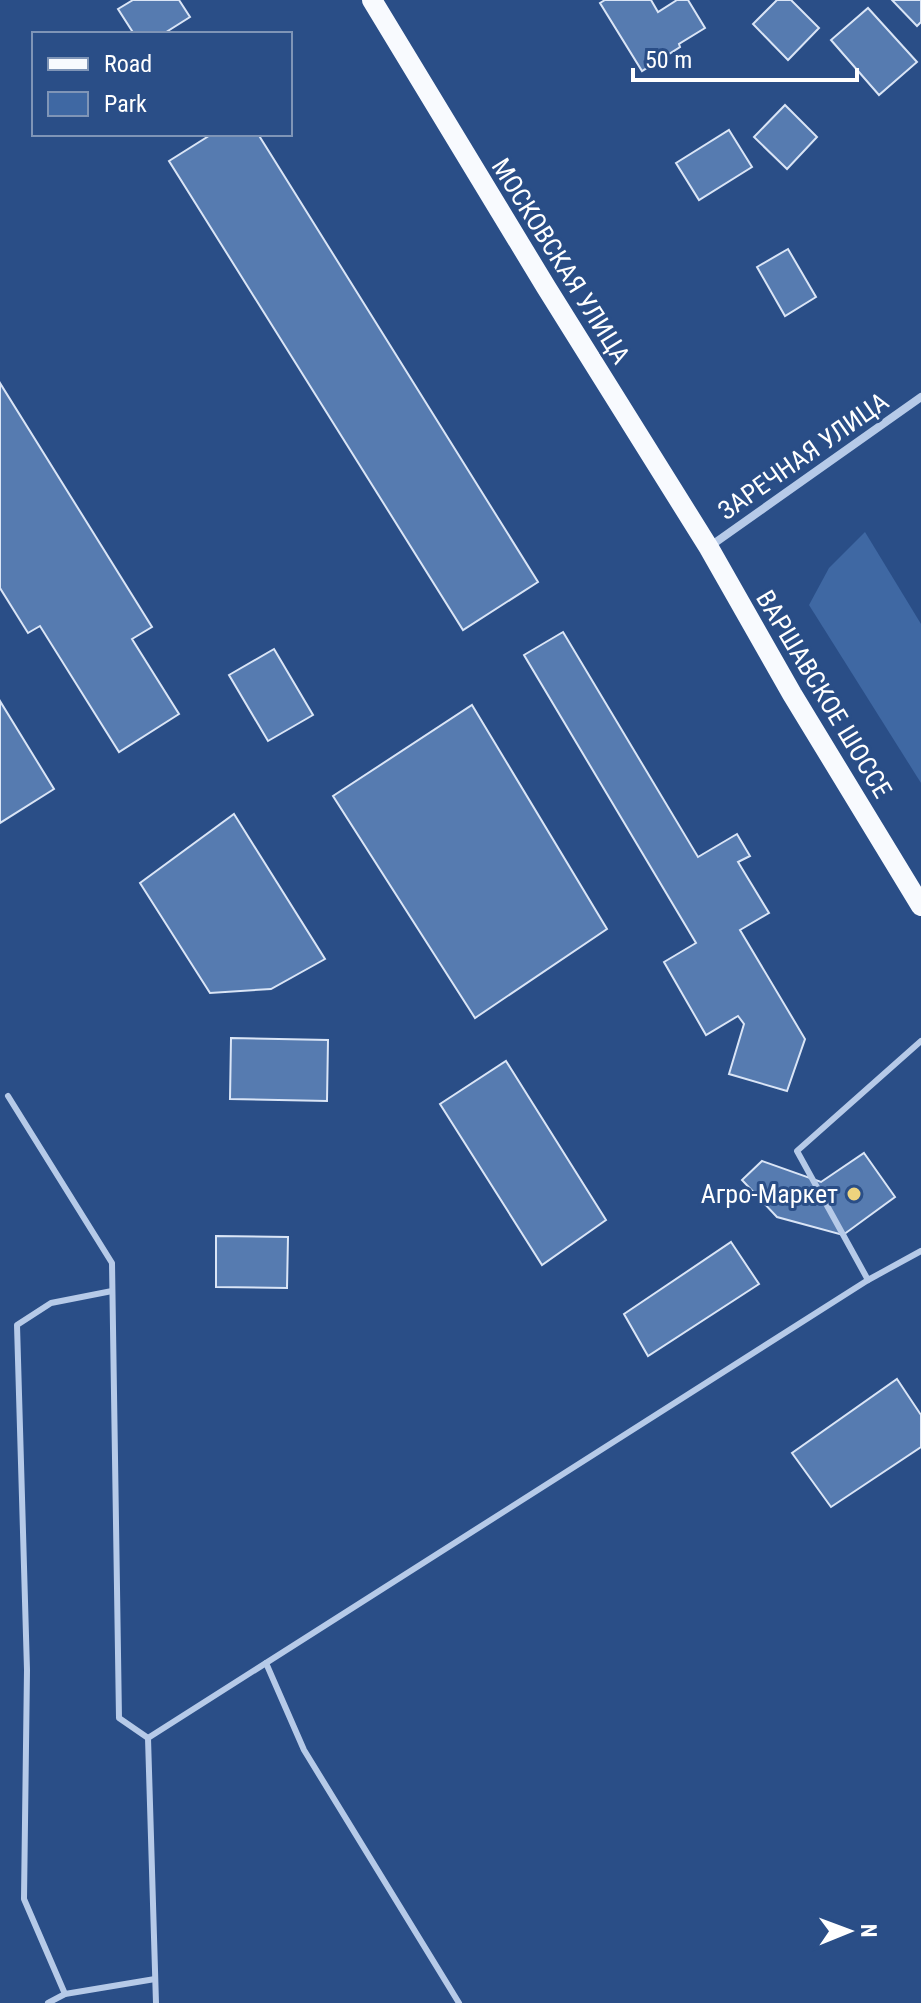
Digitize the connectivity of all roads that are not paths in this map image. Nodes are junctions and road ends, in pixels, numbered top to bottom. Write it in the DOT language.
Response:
graph roads {
  1 [pos="372,0"];
  2 [pos="921,397"];
  3 [pos="709,548"];
  4 [pos="921,906"];
  5 [pos="921,1041"];
  6 [pos="8,1096"];
  7 [pos="921,1251"];
  8 [pos="868,1280"];
  9 [pos="112,1291"];
  10 [pos="266,1663"];
  11 [pos="148,1738"];
  12 [pos="155,1979"];
  13 [pos="65,1994"];
  14 [pos="48,2003"];
  15 [pos="156,2003"];
  16 [pos="459,2003"];
  1 -- 3 [label="main road, МОСКОВСКАЯ УЛИЦА"];
  2 -- 3 [label="street, ЗАРЕЧНАЯ УЛИЦА"];
  3 -- 4 [label="main road, ВАРШАВСКОЕ ШОССЕ"];
  5 -- 8 [label="lane"];
  6 -- 9 [label="lane"];
  7 -- 8 [label="lane"];
  8 -- 10 [label="lane"];
  9 -- 11 [label="lane"];
  9 -- 13 [label="lane"];
  10 -- 11 [label="lane"];
  10 -- 16 [label="lane"];
  11 -- 12 [label="lane"];
  12 -- 13 [label="lane"];
  12 -- 15 [label="lane"];
  13 -- 14 [label="lane"];
}
